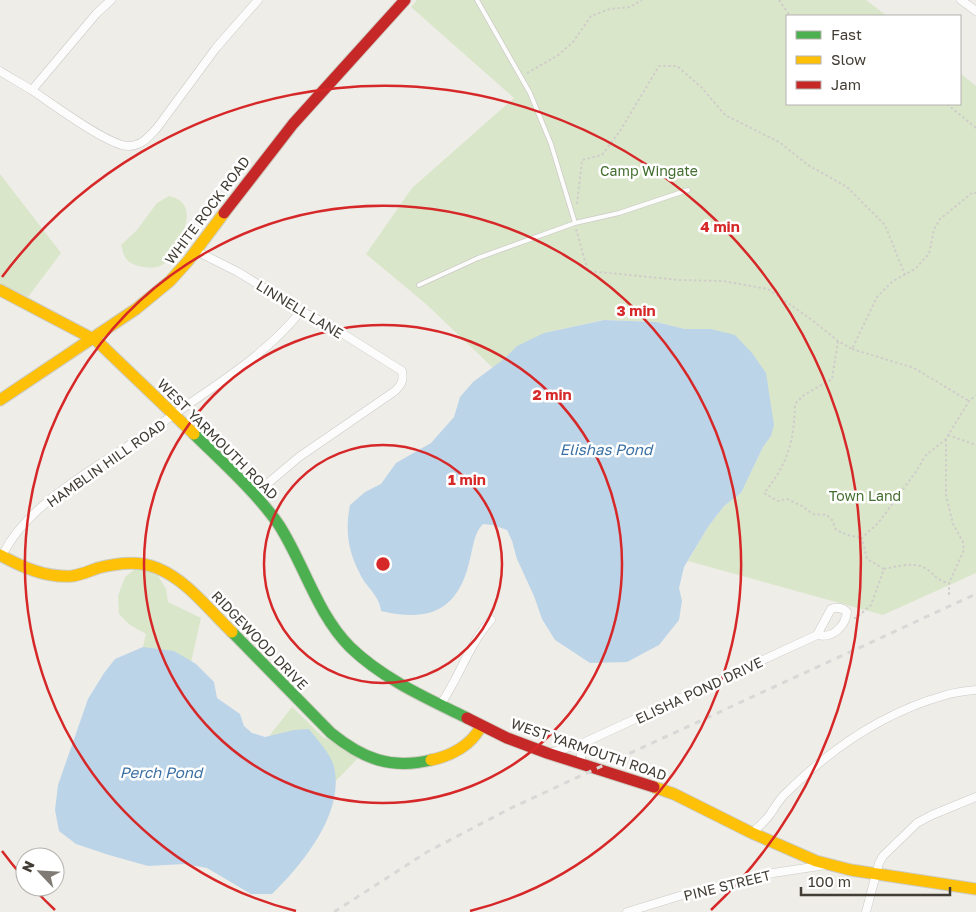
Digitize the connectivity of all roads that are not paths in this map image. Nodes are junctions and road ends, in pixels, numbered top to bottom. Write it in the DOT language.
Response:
graph roads {
  1 [pos="110,0"];
  2 [pos="258,0"];
  3 [pos="405,0"];
  4 [pos="477,0"];
  5 [pos="961,0"];
  6 [pos="976,11"];
  7 [pos="0,71"];
  8 [pos="32,90"];
  9 [pos="688,190"];
  10 [pos="575,224"];
  11 [pos="196,251"];
  12 [pos="418,285"];
  13 [pos="0,290"];
  14 [pos="301,311"];
  15 [pos="93,338"];
  16 [pos="0,400"];
  17 [pos="173,416"];
  18 [pos="254,495"];
  19 [pos="1,556"];
  20 [pos="492,620"];
  21 [pos="817,635"];
  22 [pos="976,690"];
  23 [pos="440,705"];
  24 [pos="481,726"];
  25 [pos="581,744"];
  26 [pos="547,753"];
  27 [pos="581,763"];
  28 [pos="976,797"];
  29 [pos="752,833"];
  30 [pos="828,865"];
  31 [pos="876,874"];
  32 [pos="976,889"];
  33 [pos="627,912"];
  34 [pos="866,912"];
  1 -- 8 [label="street"];
  2 -- 8 [label="street"];
  3 -- 11 [label="main road, WHITE ROCK ROAD"];
  4 -- 10 [label="lane"];
  5 -- 6 [label="street"];
  7 -- 8 [label="street"];
  9 -- 10 [label="lane"];
  10 -- 12 [label="lane"];
  11 -- 14 [label="street, LINNELL LANE"];
  11 -- 15 [label="main road, WHITE ROCK ROAD"];
  13 -- 15 [label="main road, WEST YARMOUTH ROAD"];
  14 -- 17 [label="street, HAMBLIN HILL ROAD"];
  14 -- 18 [label="street, LINNELL LANE"];
  15 -- 16 [label="main road, WHITE ROCK ROAD"];
  15 -- 17 [label="main road, WEST YARMOUTH ROAD"];
  17 -- 18 [label="main road, WEST YARMOUTH ROAD"];
  17 -- 19 [label="street, HAMBLIN HILL ROAD"];
  18 -- 23 [label="main road, WEST YARMOUTH ROAD"];
  19 -- 24 [label="main road, RIDGEWOOD DRIVE"];
  20 -- 23 [label="street"];
  21 -- 21 [label="street, ELISHA POND DRIVE"];
  21 -- 25 [label="street, ELISHA POND DRIVE"];
  22 -- 29 [label="street"];
  23 -- 24 [label="main road, WEST YARMOUTH ROAD"];
  24 -- 26 [label="main road, WEST YARMOUTH ROAD"];
  25 -- 26 [label="street, ELISHA POND DRIVE"];
  25 -- 27 [label="street"];
  26 -- 27 [label="main road, WEST YARMOUTH ROAD"];
  27 -- 29 [label="main road, WEST YARMOUTH ROAD"];
  28 -- 31 [label="street"];
  29 -- 30 [label="main road, WEST YARMOUTH ROAD"];
  30 -- 31 [label="main road, WEST YARMOUTH ROAD"];
  30 -- 33 [label="street, PINE STREET"];
  31 -- 32 [label="main road, WEST YARMOUTH ROAD"];
  31 -- 34 [label="street"];
}
